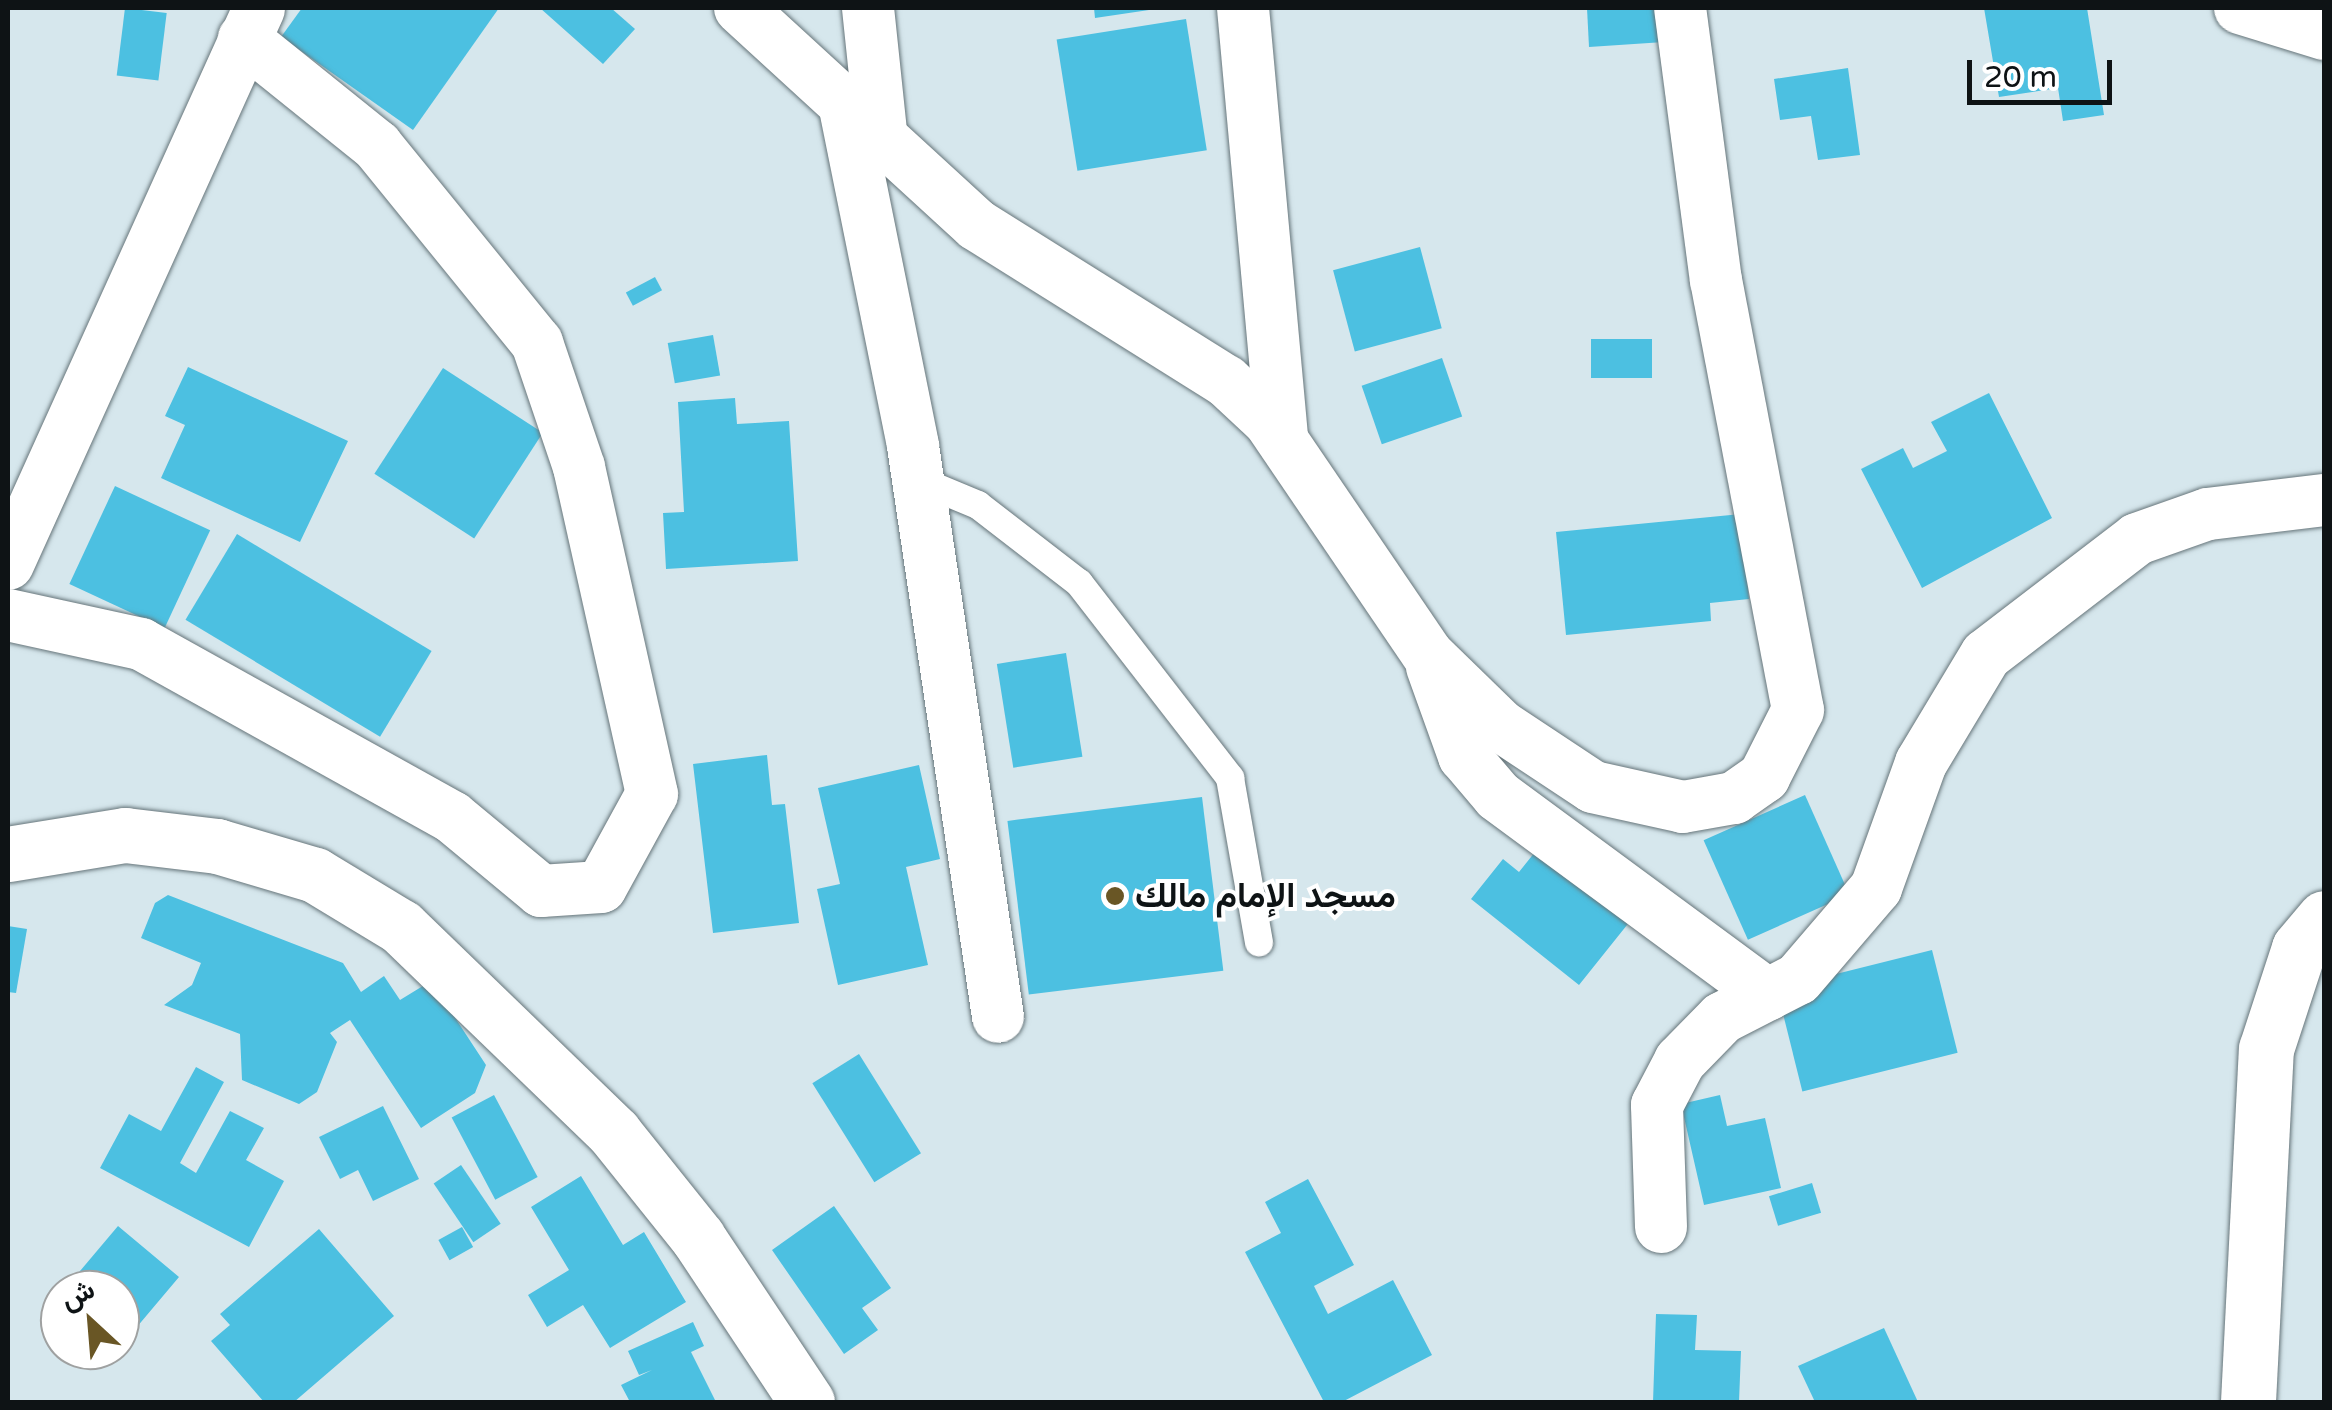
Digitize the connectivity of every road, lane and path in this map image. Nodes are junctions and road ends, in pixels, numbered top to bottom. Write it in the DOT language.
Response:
graph roads {
  1 [pos="740,8"];
  2 [pos="868,8"];
  3 [pos="1243,8"];
  4 [pos="1680,8"];
  5 [pos="2240,8"];
  6 [pos="252,24"];
  7 [pos="2324,34"];
  8 [pos="864,125"];
  9 [pos="1282,438"];
  10 [pos="918,480"];
  11 [pos="2324,500"];
  12 [pos="8,564"];
  13 [pos="8,615"];
  14 [pos="1428,656"];
  15 [pos="8,854"];
  16 [pos="2324,918"];
  17 [pos="1259,942"];
  18 [pos="1768,994"];
  19 [pos="998,1016"];
  20 [pos="1661,1227"];
  21 [pos="806,1402"];
  22 [pos="2248,1402"];
  1 -- 8 [label="street"];
  2 -- 8 [label="street"];
  3 -- 9 [label="street"];
  4 -- 14 [label="street"];
  5 -- 7 [label="street"];
  6 -- 12 [label="street"];
  6 -- 13 [label="street"];
  8 -- 9 [label="street"];
  8 -- 10 [label="street"];
  9 -- 14 [label="street"];
  10 -- 17 [label="lane"];
  10 -- 19 [label="street"];
  11 -- 18 [label="street"];
  14 -- 18 [label="street"];
  15 -- 21 [label="main road"];
  16 -- 22 [label="main road"];
  18 -- 20 [label="street"];
}
